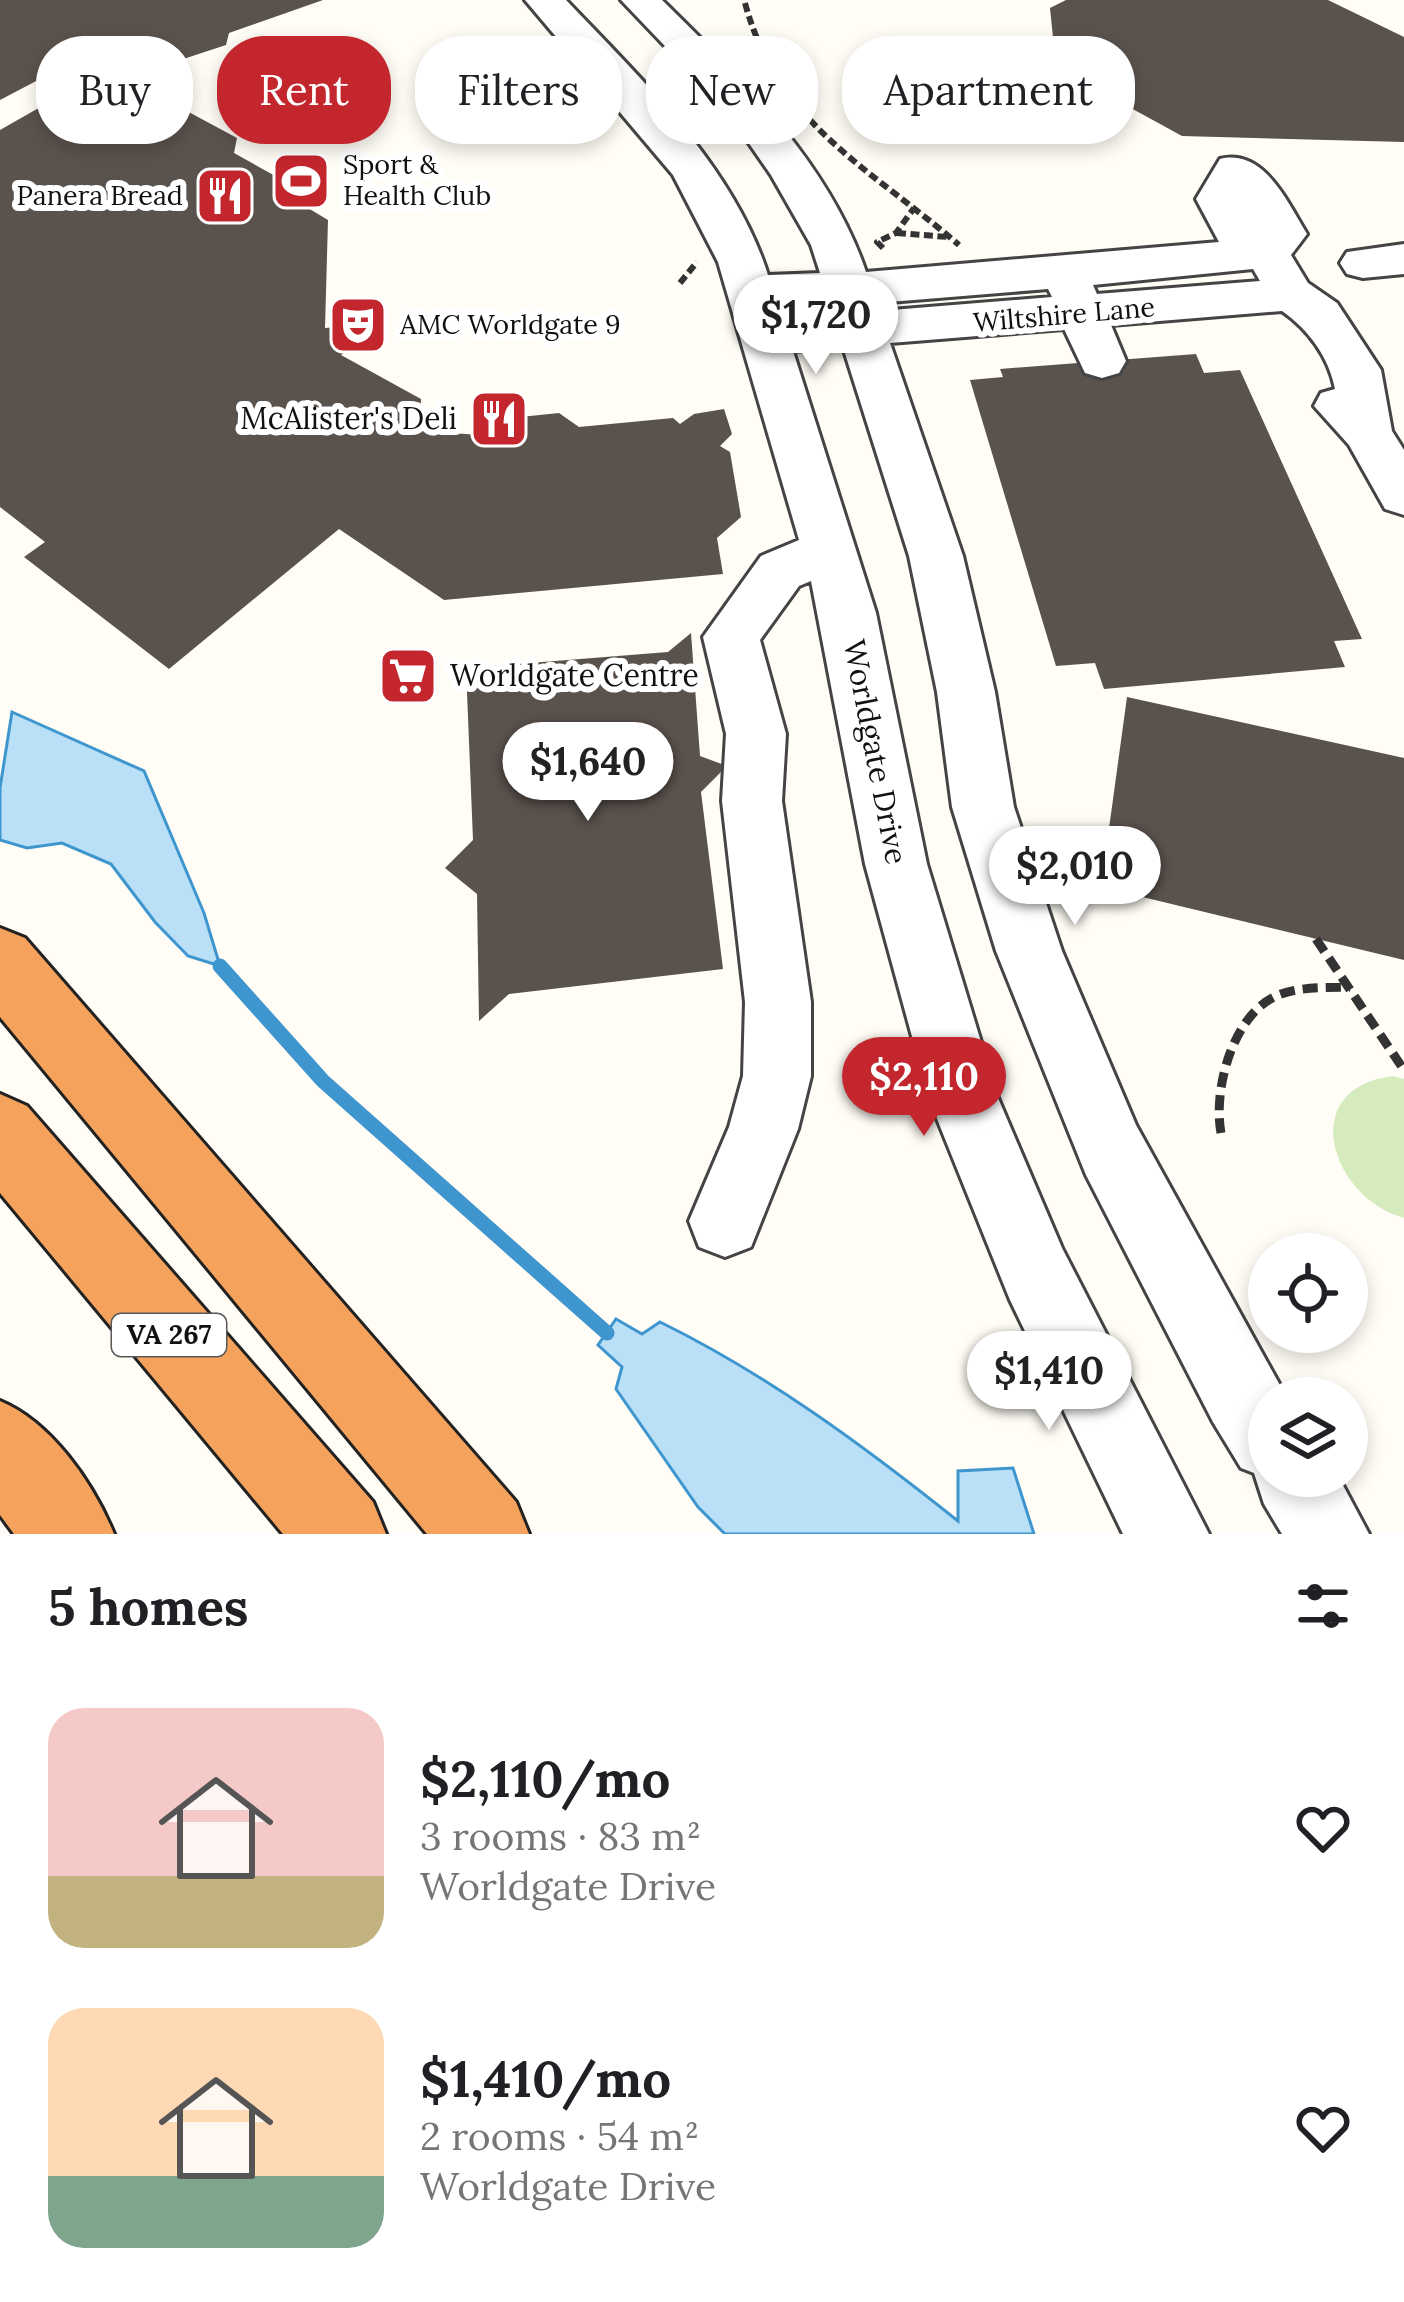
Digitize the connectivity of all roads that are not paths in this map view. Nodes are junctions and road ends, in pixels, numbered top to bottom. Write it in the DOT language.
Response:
graph roads {
  1 [pos="544,0"];
  2 [pos="640,0"];
  3 [pos="1074,293"];
  4 [pos="855,311"];
  5 [pos="757,314"];
  6 [pos="1102,362"];
  7 [pos="1404,495"];
  8 [pos="829,550"];
  9 [pos="0,962"];
  10 [pos="0,1133"];
  11 [pos="725,1221"];
  12 [pos="1248,1407"];
  13 [pos="0,1444"];
  14 [pos="1305,1497"];
  15 [pos="69,1534"];
  16 [pos="341,1534"];
  17 [pos="484,1534"];
  18 [pos="1168,1534"];
  19 [pos="1328,1534"];
  1 -- 5 [label="street, Worldgate Drive"];
  2 -- 4 [label="street"];
  3 -- 4 [label="street, Wiltshire Lane"];
  3 -- 6 [label="street"];
  3 -- 7 [label="street, Wiltshire Lane"];
  4 -- 5 [label="street, Wiltshire Lane"];
  4 -- 12 [label="street"];
  5 -- 8 [label="street, Worldgate Drive"];
  8 -- 11 [label="street"];
  8 -- 18 [label="street, Worldgate Drive"];
  9 -- 17 [label="highway"];
  10 -- 16 [label="highway, VA 267"];
  13 -- 15 [label="highway"];
  14 -- 19 [label="street"];
}
